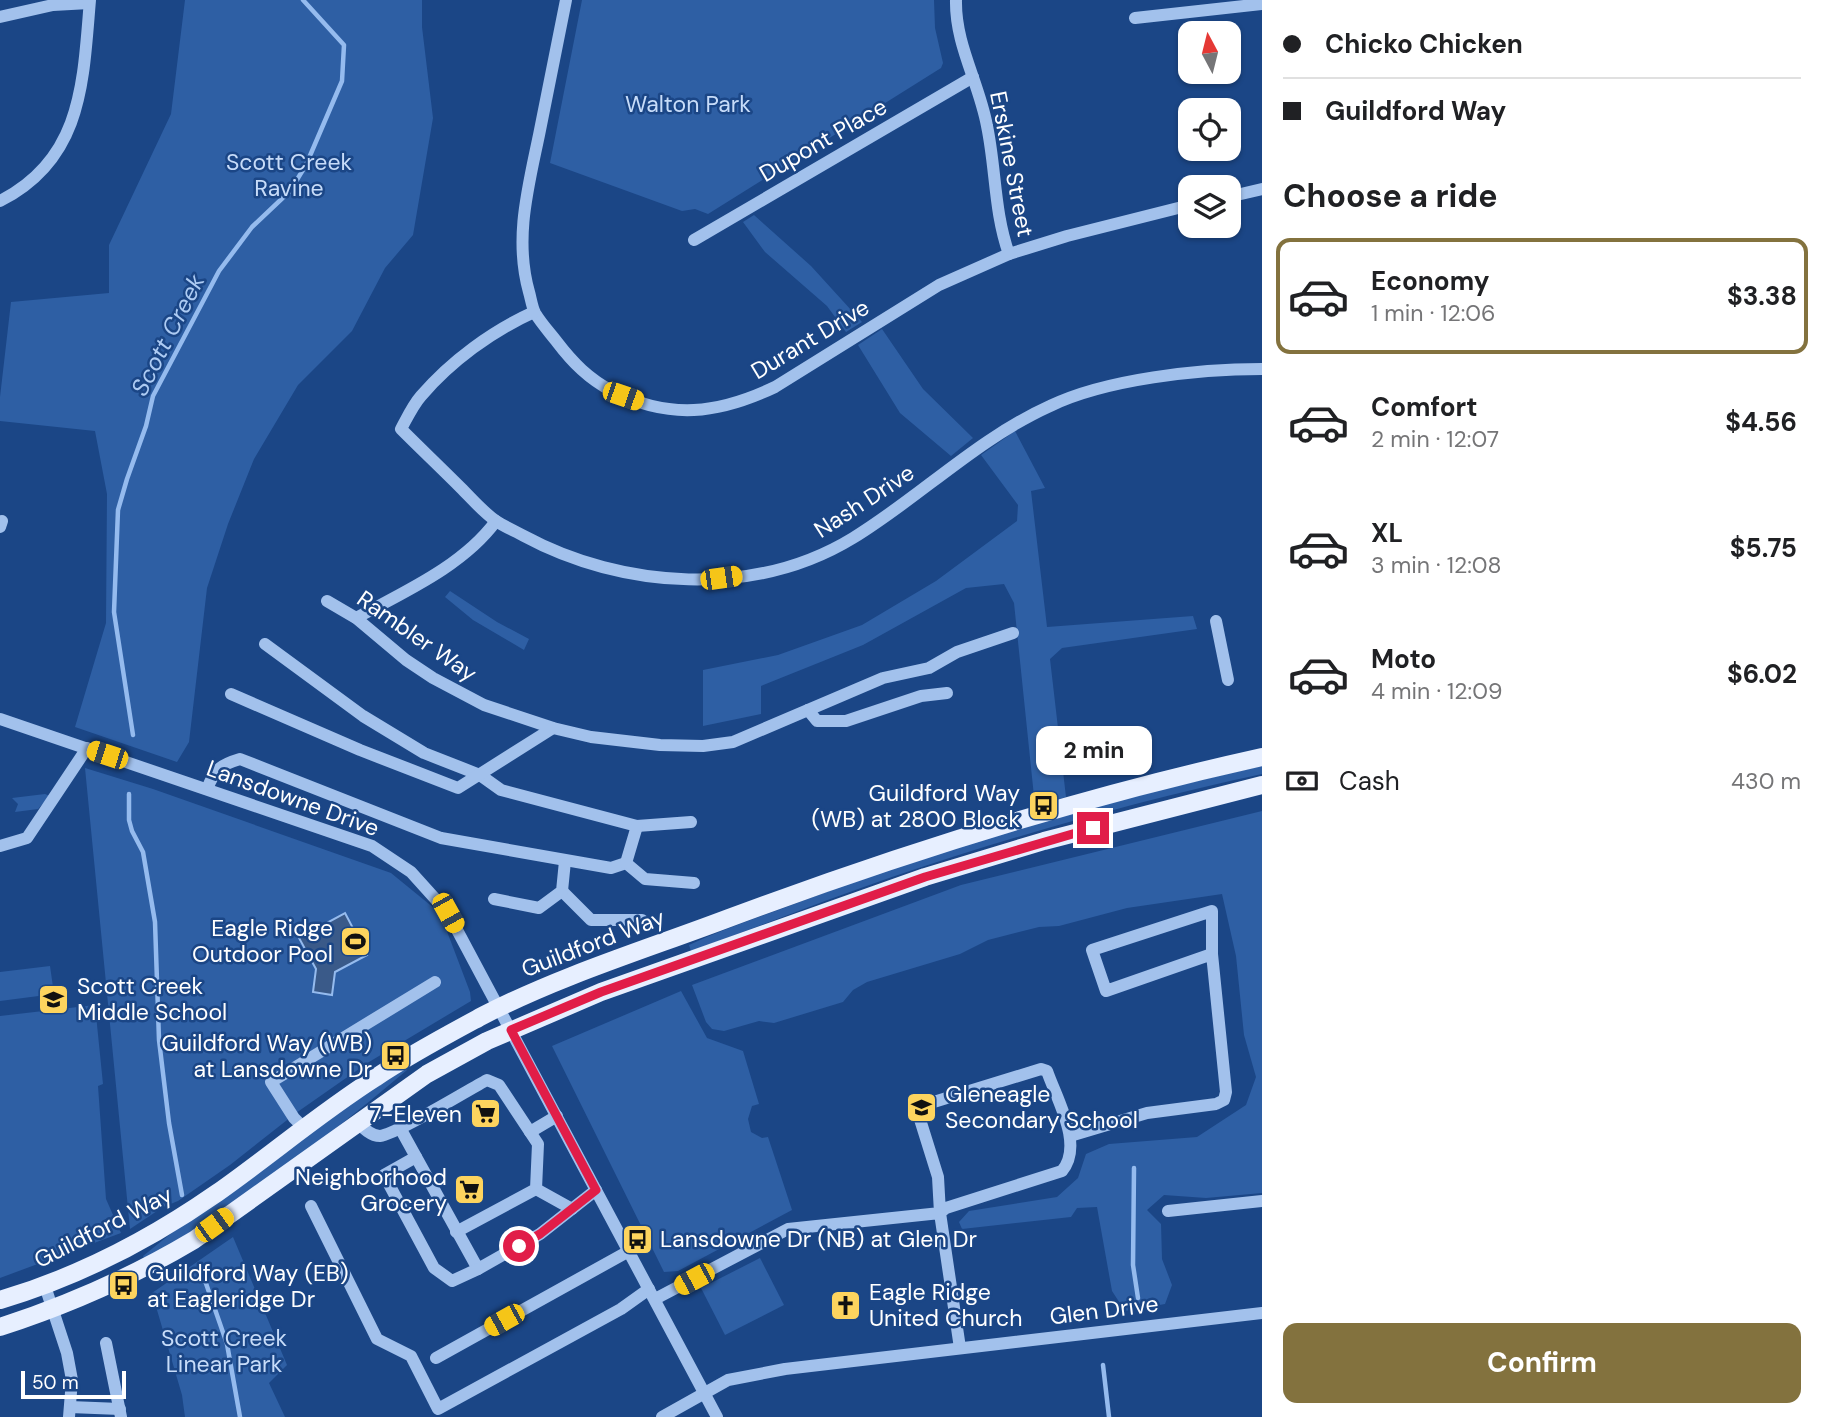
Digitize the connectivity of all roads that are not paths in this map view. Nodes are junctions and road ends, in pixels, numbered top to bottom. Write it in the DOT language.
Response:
graph roads {
  1 [pos="566,0"];
  2 [pos="956,0"];
  3 [pos="90,1"];
  4 [pos="1262,4"];
  5 [pos="0,17"];
  6 [pos="1135,18"];
  7 [pos="973,77"];
  8 [pos="1262,190"];
  9 [pos="1241,194"];
  10 [pos="0,201"];
  11 [pos="1178,208"];
  12 [pos="694,240"];
  13 [pos="1009,254"];
  14 [pos="534,312"];
  15 [pos="1262,369"];
  16 [pos="496,521"];
  17 [pos="327,601"];
  18 [pos="356,618"];
  19 [pos="1216,621"];
  20 [pos="1013,633"];
  21 [pos="265,644"];
  22 [pos="1228,680"];
  23 [pos="947,693"];
  24 [pos="231,694"];
  25 [pos="808,710"];
  26 [pos="0,719"];
  27 [pos="553,728"];
  28 [pos="86,748"];
  29 [pos="1262,757"];
  30 [pos="480,775"];
  31 [pos="1262,785"];
  32 [pos="207,789"];
  33 [pos="691,822"];
  34 [pos="637,826"];
  35 [pos="0,846"];
  36 [pos="565,861"];
  37 [pos="626,863"];
  38 [pos="694,883"];
  39 [pos="562,891"];
  40 [pos="494,899"];
  41 [pos="642,920"];
  42 [pos="1212,954"];
  43 [pos="435,982"];
  44 [pos="500,1007"];
  45 [pos="511,1030"];
  46 [pos="557,1116"];
  47 [pos="357,1122"];
  48 [pos="304,1128"];
  49 [pos="400,1128"];
  50 [pos="530,1132"];
  51 [pos="1070,1136"];
  52 [pos="416,1157"];
  53 [pos="536,1189"];
  54 [pos="596,1190"];
  55 [pos="1262,1201"];
  56 [pos="311,1206"];
  57 [pos="572,1209"];
  58 [pos="1168,1211"];
  59 [pos="940,1213"];
  60 [pos="456,1232"];
  61 [pos="629,1251"];
  62 [pos="478,1269"];
  63 [pos="45,1286"];
  64 [pos="652,1294"];
  65 [pos="0,1300"];
  66 [pos="54,1309"];
  67 [pos="1262,1313"];
  68 [pos="0,1327"];
  69 [pos="106,1343"];
  70 [pos="960,1348"];
  71 [pos="436,1358"];
  72 [pos="705,1392"];
  73 [pos="69,1412"];
  74 [pos="120,1413"];
  75 [pos="662,1417"];
  76 [pos="718,1417"];
  1 -- 14 [label="street, Durant Drive"];
  2 -- 7 [label="street, Erskine Street"];
  3 -- 5 [label="street"];
  3 -- 10 [label="street"];
  4 -- 6 [label="street"];
  7 -- 12 [label="street, Dupont Place"];
  7 -- 13 [label="street, Erskine Street"];
  8 -- 9 [label="street"];
  11 -- 13 [label="street, Durant Drive"];
  13 -- 14 [label="street, Durant Drive"];
  14 -- 16 [label="street, Nash Drive"];
  15 -- 16 [label="street, Nash Drive"];
  16 -- 18 [label="street"];
  17 -- 18 [label="street, Rambler Way"];
  18 -- 27 [label="street, Rambler Way"];
  19 -- 22 [label="street"];
  20 -- 25 [label="street, Rambler Way"];
  21 -- 30 [label="street"];
  23 -- 25 [label="street"];
  24 -- 30 [label="street"];
  25 -- 27 [label="street, Rambler Way"];
  26 -- 28 [label="street, Lansdowne Drive"];
  27 -- 30 [label="street"];
  28 -- 32 [label="street, Lansdowne Drive"];
  28 -- 35 [label="street"];
  29 -- 44 [label="main road, Guildford Way"];
  30 -- 34 [label="street"];
  31 -- 45 [label="main road"];
  32 -- 36 [label="street"];
  32 -- 44 [label="street, Lansdowne Drive"];
  33 -- 34 [label="street"];
  34 -- 37 [label="street"];
  36 -- 37 [label="street"];
  36 -- 39 [label="street"];
  37 -- 38 [label="street"];
  39 -- 40 [label="street"];
  39 -- 41 [label="street"];
  42 -- 42 [label="street"];
  42 -- 51 [label="street"];
  43 -- 48 [label="street"];
  44 -- 45 [label="street, Lansdowne Drive"];
  44 -- 48 [label="main road, Guildford Way"];
  45 -- 46 [label="street, Lansdowne Drive"];
  45 -- 47 [label="main road"];
  46 -- 50 [label="street"];
  46 -- 54 [label="street, Lansdowne Drive"];
  47 -- 49 [label="street"];
  47 -- 66 [label="main road"];
  48 -- 63 [label="main road, Guildford Way"];
  49 -- 50 [label="street"];
  49 -- 52 [label="street"];
  50 -- 53 [label="street"];
  51 -- 59 [label="street"];
  51 -- 59 [label="street"];
  52 -- 60 [label="street"];
  52 -- 62 [label="street"];
  53 -- 57 [label="street"];
  53 -- 60 [label="street"];
  54 -- 57 [label="street"];
  54 -- 61 [label="street, Lansdowne Drive"];
  55 -- 58 [label="street"];
  56 -- 64 [label="street"];
  57 -- 62 [label="street"];
  59 -- 64 [label="street"];
  59 -- 70 [label="street"];
  60 -- 62 [label="street"];
  61 -- 64 [label="street, Lansdowne Drive"];
  61 -- 71 [label="street"];
  63 -- 65 [label="main road, Guildford Way"];
  63 -- 66 [label="street"];
  64 -- 72 [label="street, Lansdowne Drive"];
  66 -- 68 [label="main road"];
  66 -- 73 [label="street"];
  67 -- 70 [label="street, Glen Drive"];
  69 -- 74 [label="street"];
  70 -- 72 [label="street, Glen Drive"];
  72 -- 75 [label="street, Glen Drive"];
  72 -- 76 [label="street, Lansdowne Drive"];
  73 -- 74 [label="street"];
}
